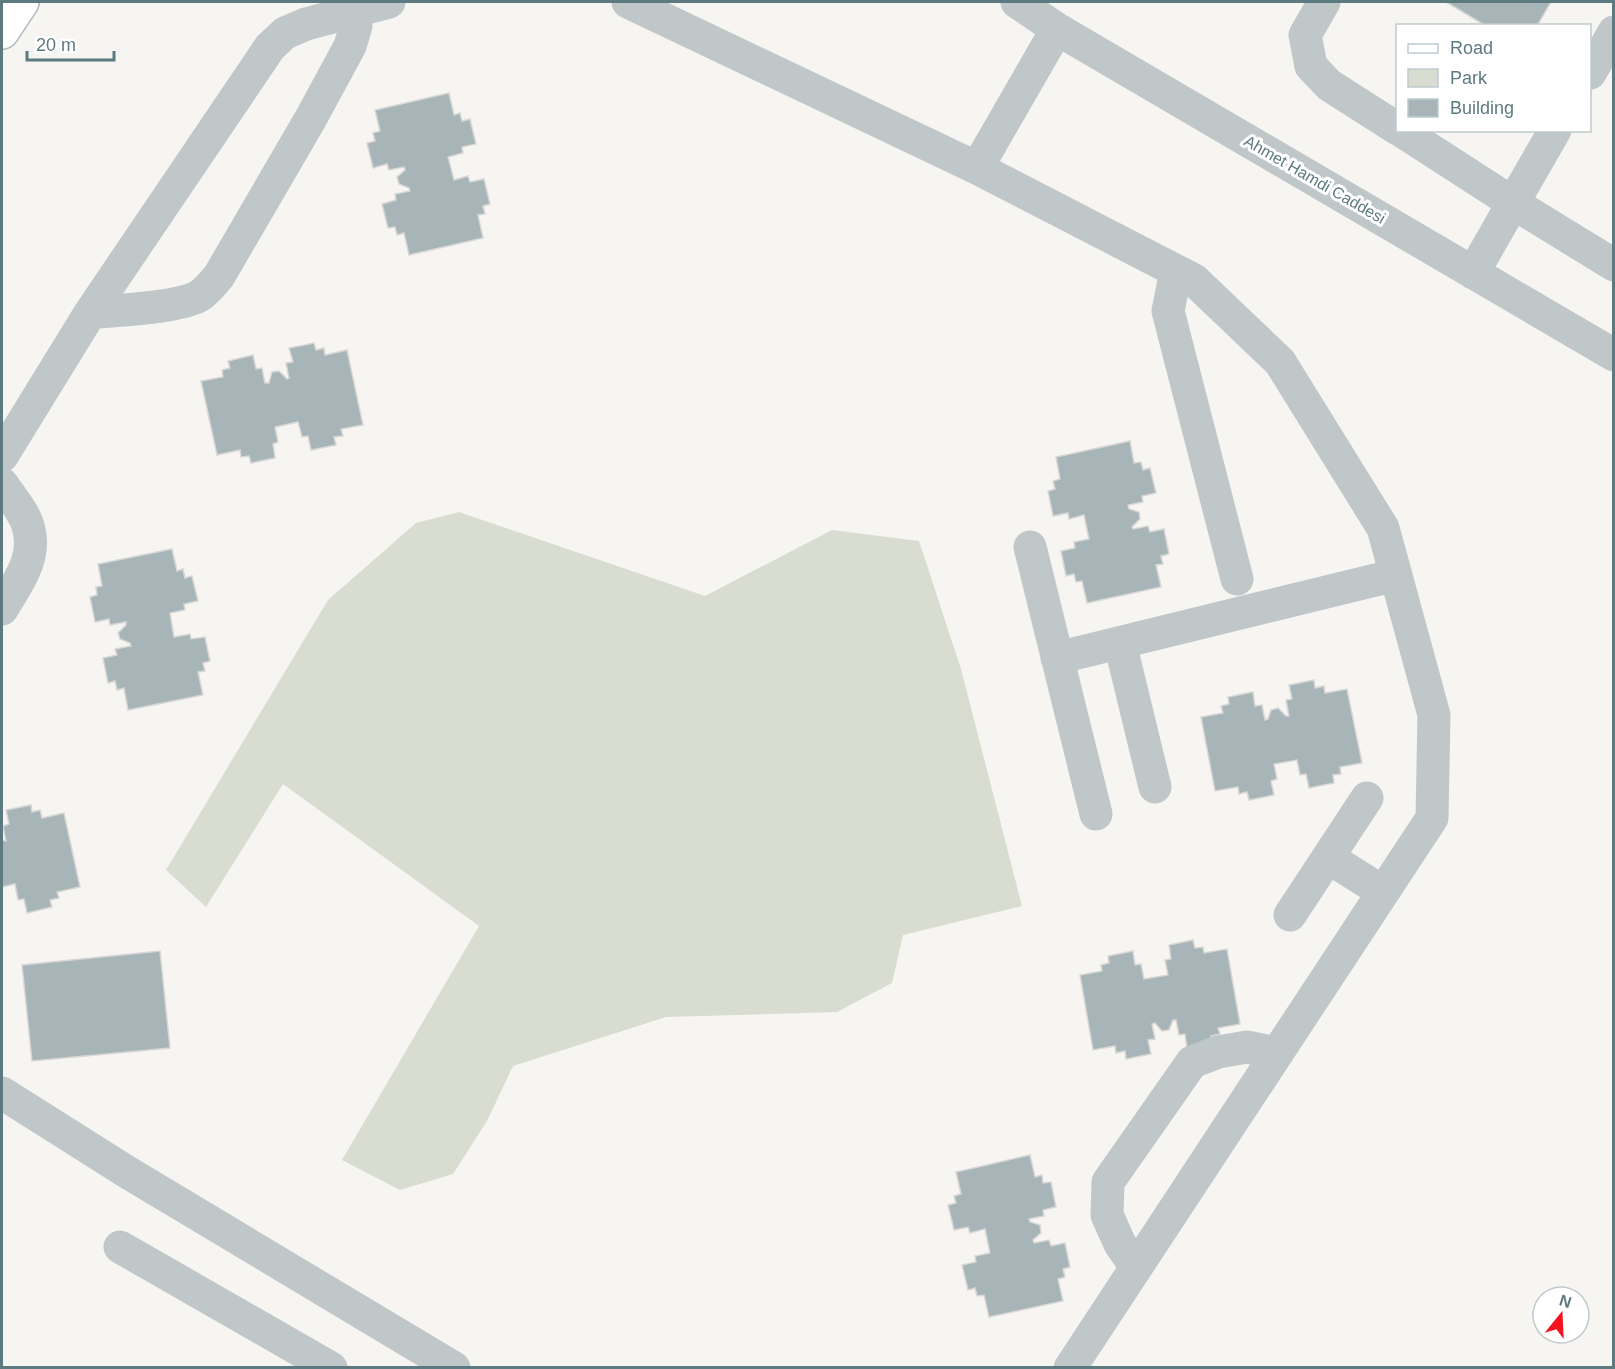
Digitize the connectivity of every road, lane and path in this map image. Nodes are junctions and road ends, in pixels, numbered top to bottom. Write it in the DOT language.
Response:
graph roads {
  1 [pos="22,2"];
  2 [pos="389,2"];
  3 [pos="628,2"];
  4 [pos="1017,2"];
  5 [pos="1324,2"];
  6 [pos="354,11"];
  7 [pos="1057,29"];
  8 [pos="2,32"];
  9 [pos="1614,32"];
  10 [pos="1591,70"];
  11 [pos="1396,128"];
  12 [pos="1402,132"];
  13 [pos="1555,132"];
  14 [pos="977,168"];
  15 [pos="1513,203"];
  16 [pos="1614,265"];
  17 [pos="1176,271"];
  18 [pos="1473,273"];
  19 [pos="90,313"];
  20 [pos="1614,355"];
  21 [pos="2,456"];
  22 [pos="2,484"];
  23 [pos="1030,547"];
  24 [pos="1396,575"];
  25 [pos="1237,579"];
  26 [pos="2,609"];
  27 [pos="1120,643"];
  28 [pos="1057,658"];
  29 [pos="1155,787"];
  30 [pos="1367,798"];
  31 [pos="1096,814"];
  32 [pos="1329,858"];
  33 [pos="1383,892"];
  34 [pos="1290,915"];
  35 [pos="1277,1053"];
  36 [pos="2,1093"];
  37 [pos="120,1247"];
  38 [pos="1136,1267"];
  39 [pos="449,1366"];
  40 [pos="331,1368"];
  41 [pos="1070,1368"];
  1 -- 8 [label="main road"];
  2 -- 6 [label="street"];
  3 -- 14 [label="street"];
  4 -- 7 [label="street, Ahmet Hamdi Caddesi"];
  5 -- 11 [label="street"];
  6 -- 19 [label="street"];
  6 -- 19 [label="street"];
  7 -- 14 [label="street"];
  7 -- 18 [label="street, Ahmet Hamdi Caddesi"];
  9 -- 10 [label="street"];
  12 -- 15 [label="street"];
  13 -- 15 [label="street"];
  14 -- 17 [label="street"];
  15 -- 16 [label="street"];
  15 -- 18 [label="street"];
  17 -- 24 [label="street"];
  17 -- 25 [label="street"];
  18 -- 20 [label="street, Ahmet Hamdi Caddesi"];
  19 -- 21 [label="street"];
  22 -- 26 [label="street"];
  23 -- 28 [label="street"];
  24 -- 27 [label="street"];
  24 -- 33 [label="street"];
  27 -- 28 [label="street"];
  27 -- 29 [label="street"];
  28 -- 31 [label="street"];
  30 -- 32 [label="street"];
  32 -- 33 [label="street"];
  32 -- 34 [label="street"];
  33 -- 35 [label="street"];
  35 -- 38 [label="street"];
  35 -- 38 [label="street"];
  36 -- 39 [label="street"];
  37 -- 40 [label="street"];
  38 -- 41 [label="street"];
}
